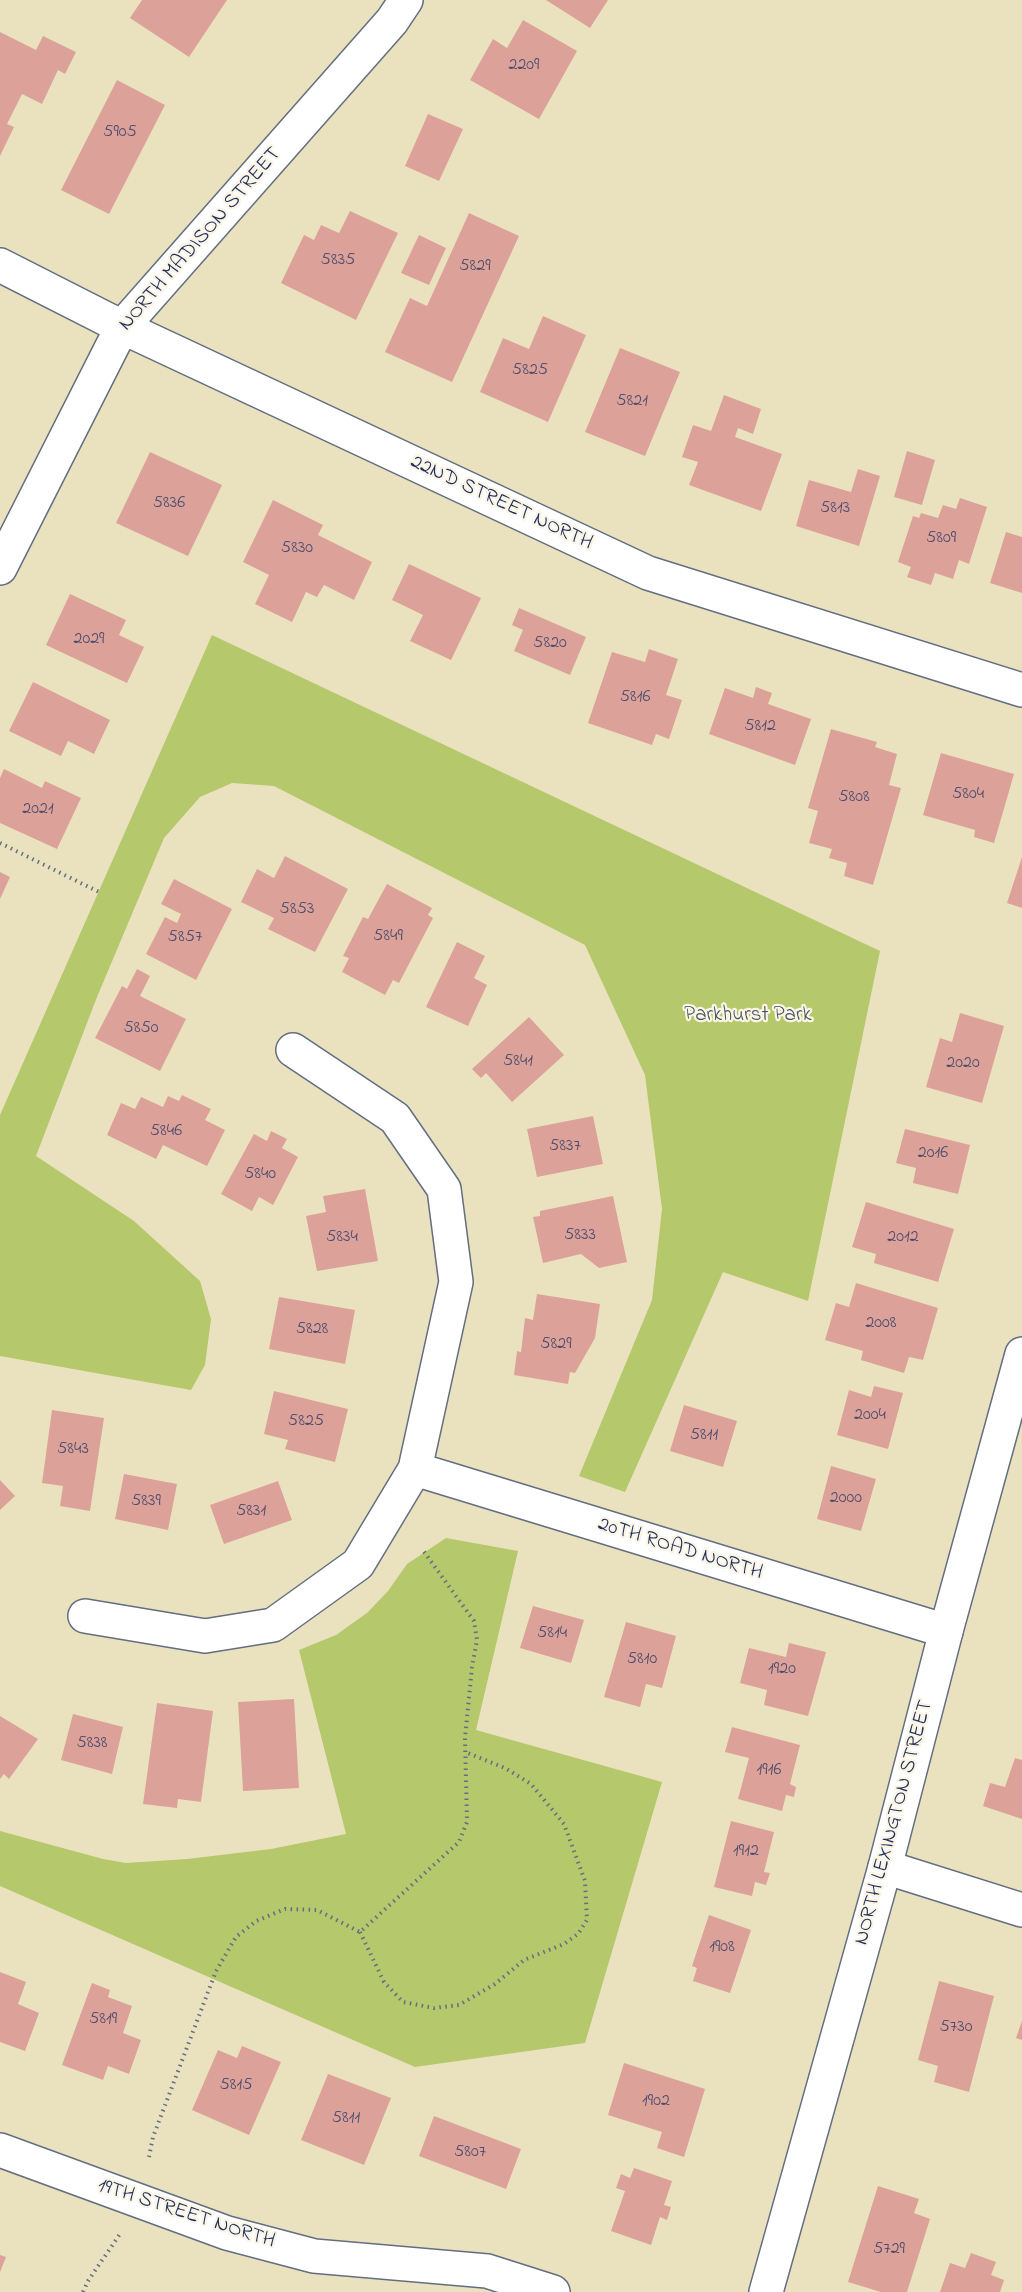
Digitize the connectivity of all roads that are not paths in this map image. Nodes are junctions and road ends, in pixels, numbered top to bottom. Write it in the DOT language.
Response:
graph roads {
  1 [pos="406,0"];
  2 [pos="0,265"];
  3 [pos="123,327"];
  4 [pos="0,568"];
  5 [pos="1022,690"];
  6 [pos="293,1050"];
  7 [pos="1022,1354"];
  8 [pos="415,1469"];
  9 [pos="85,1616"];
  10 [pos="946,1631"];
  11 [pos="885,1867"];
  12 [pos="1022,1910"];
  13 [pos="0,2150"];
  14 [pos="553,2292"];
  15 [pos="766,2292"];
  1 -- 3 [label="street, NORTH MADISON STREET"];
  2 -- 3 [label="street, 22ND STREET NORTH"];
  3 -- 4 [label="street, NORTH MADISON STREET"];
  3 -- 5 [label="street, 22ND STREET NORTH"];
  6 -- 8 [label="street"];
  7 -- 10 [label="street, NORTH LEXINGTON STREET"];
  8 -- 9 [label="street"];
  8 -- 10 [label="street, 20TH ROAD NORTH"];
  10 -- 11 [label="street, NORTH LEXINGTON STREET"];
  11 -- 12 [label="street"];
  11 -- 15 [label="street, NORTH LEXINGTON STREET"];
  13 -- 14 [label="street, 19TH STREET NORTH"];
}
